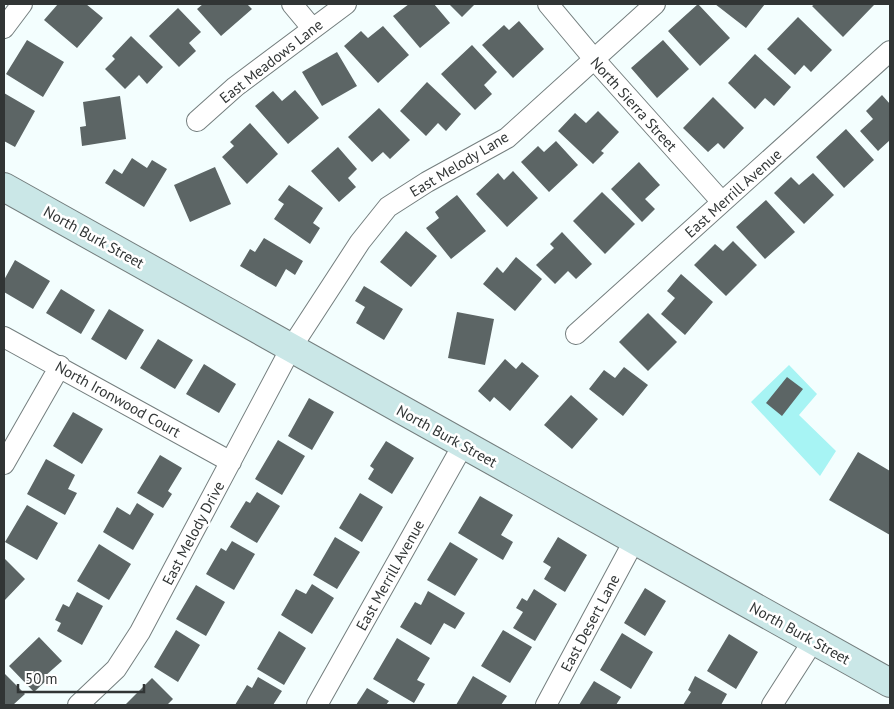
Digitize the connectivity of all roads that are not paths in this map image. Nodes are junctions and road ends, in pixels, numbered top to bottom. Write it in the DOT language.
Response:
graph roads {
  1 [pos="22,4"];
  2 [pos="292,4"];
  3 [pos="346,4"];
  4 [pos="548,4"];
  5 [pos="655,4"];
  6 [pos="4,28"];
  7 [pos="312,28"];
  8 [pos="890,51"];
  9 [pos="594,59"];
  10 [pos="197,122"];
  11 [pos="4,187"];
  12 [pos="722,202"];
  13 [pos="576,334"];
  14 [pos="4,337"];
  15 [pos="291,348"];
  16 [pos="60,366"];
  17 [pos="463,445"];
  18 [pos="231,462"];
  19 [pos="4,464"];
  20 [pos="634,541"];
  21 [pos="813,641"];
  22 [pos="890,683"];
  23 [pos="78,705"];
  24 [pos="317,705"];
  25 [pos="546,705"];
  26 [pos="772,705"];
  1 -- 6 [label="street"];
  2 -- 7 [label="street"];
  3 -- 7 [label="street, East Meadows Lane"];
  4 -- 9 [label="street, North Sierra Street"];
  5 -- 9 [label="street, East Melody Lane"];
  7 -- 10 [label="street, East Meadows Lane"];
  8 -- 12 [label="street, East Merrill Avenue"];
  9 -- 12 [label="street, North Sierra Street"];
  9 -- 15 [label="street, East Melody Lane"];
  11 -- 15 [label="street, North Burk Street"];
  12 -- 13 [label="street, East Merrill Avenue"];
  14 -- 16 [label="street, North Ironwood Court"];
  15 -- 17 [label="street, North Burk Street"];
  15 -- 18 [label="street, East Melody Drive"];
  16 -- 18 [label="street, North Ironwood Court"];
  16 -- 19 [label="street"];
  17 -- 20 [label="street, North Burk Street"];
  17 -- 24 [label="street, East Merrill Avenue"];
  18 -- 23 [label="street, East Melody Drive"];
  20 -- 21 [label="street, North Burk Street"];
  20 -- 25 [label="street, East Desert Lane"];
  21 -- 22 [label="street, North Burk Street"];
  21 -- 26 [label="street"];
}
